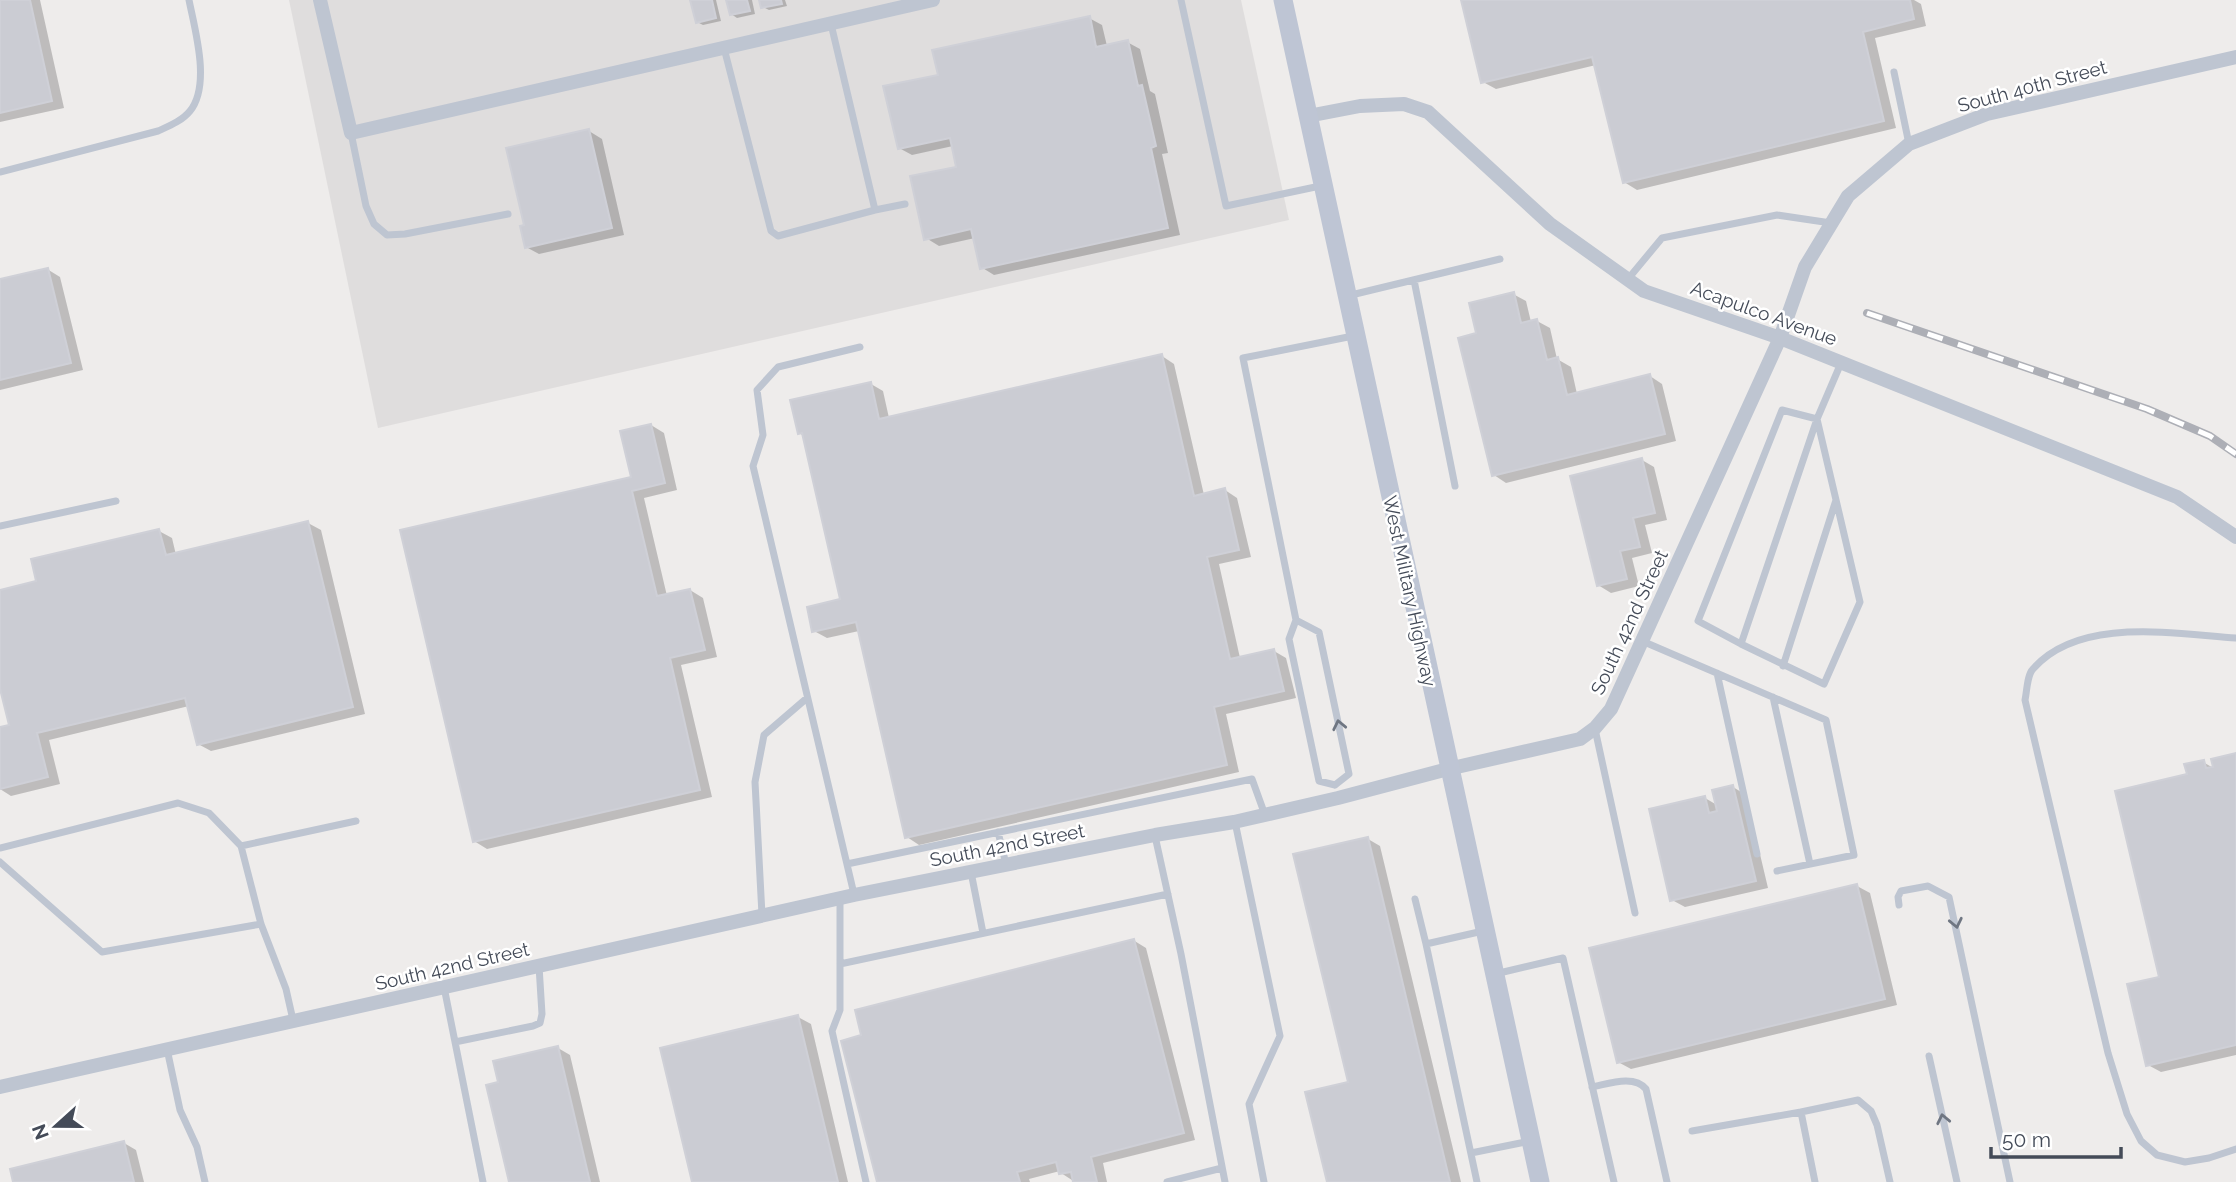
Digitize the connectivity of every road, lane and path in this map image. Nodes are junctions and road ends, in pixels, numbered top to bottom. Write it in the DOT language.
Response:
graph roads {
  1 [pos="188,0"];
  2 [pos="320,0"];
  3 [pos="933,0"];
  4 [pos="1181,0"];
  5 [pos="1283,0"];
  6 [pos="831,23"];
  7 [pos="724,48"];
  8 [pos="2236,57"];
  9 [pos="1894,72"];
  10 [pos="1308,116"];
  11 [pos="351,133"];
  12 [pos="1909,144"];
  13 [pos="0,172"];
  14 [pos="1323,185"];
  15 [pos="905,204"];
  16 [pos="876,210"];
  17 [pos="508,214"];
  18 [pos="1832,223"];
  19 [pos="1500,259"];
  20 [pos="1628,279"];
  21 [pos="1414,280"];
  22 [pos="1347,296"];
  23 [pos="1355,336"];
  24 [pos="1780,338"];
  25 [pos="860,347"];
  26 [pos="1841,362"];
  27 [pos="1817,419"];
  28 [pos="1455,486"];
  29 [pos="1836,499"];
  30 [pos="116,501"];
  31 [pos="0,526"];
  32 [pos="2236,537"];
  33 [pos="1296,620"];
  34 [pos="2236,638"];
  35 [pos="1642,641"];
  36 [pos="1741,644"];
  37 [pos="1783,666"];
  38 [pos="1717,673"];
  39 [pos="1773,697"];
  40 [pos="807,698"];
  41 [pos="1595,728"];
  42 [pos="1448,769"];
  43 [pos="1337,792"];
  44 [pos="1265,815"];
  45 [pos="356,821"];
  46 [pos="1234,822"];
  47 [pos="998,832"];
  48 [pos="1155,835"];
  49 [pos="241,846"];
  50 [pos="0,848"];
  51 [pos="1757,854"];
  52 [pos="0,862"];
  53 [pos="847,863"];
  54 [pos="1810,864"];
  55 [pos="1006,865"];
  56 [pos="1777,870"];
  57 [pos="971,872"];
  58 [pos="1168,894"];
  59 [pos="847,897"];
  60 [pos="1415,898"];
  61 [pos="1899,905"];
  62 [pos="1635,913"];
  63 [pos="762,916"];
  64 [pos="261,924"];
  65 [pos="1483,931"];
  66 [pos="984,933"];
  67 [pos="1426,944"];
  68 [pos="840,964"];
  69 [pos="539,966"];
  70 [pos="1494,974"];
  71 [pos="444,987"];
  72 [pos="293,1021"];
  73 [pos="455,1042"];
  74 [pos="167,1049"];
  75 [pos="1929,1056"];
  76 [pos="0,1087"];
  77 [pos="1592,1087"];
  78 [pos="1801,1112"];
  79 [pos="1692,1131"];
  80 [pos="1531,1141"];
  81 [pos="2236,1149"];
  82 [pos="1471,1153"];
  83 [pos="1222,1168"];
  84 [pos="205,1182"];
  85 [pos="483,1182"];
  86 [pos="866,1182"];
  87 [pos="1167,1182"];
  88 [pos="1225,1182"];
  89 [pos="1264,1182"];
  90 [pos="1477,1182"];
  91 [pos="1540,1182"];
  92 [pos="1614,1182"];
  93 [pos="1667,1182"];
  94 [pos="1815,1182"];
  95 [pos="1890,1182"];
  96 [pos="1957,1182"];
  97 [pos="2010,1182"];
  1 -- 13 [label="lane"];
  2 -- 11 [label="street"];
  3 -- 6 [label="street"];
  4 -- 14 [label="lane"];
  5 -- 10 [label="main road, West Military Highway"];
  6 -- 7 [label="street"];
  6 -- 16 [label="lane"];
  7 -- 11 [label="street"];
  7 -- 16 [label="lane"];
  8 -- 12 [label="street, South 40th Street"];
  9 -- 12 [label="lane"];
  10 -- 14 [label="main road, West Military Highway"];
  10 -- 20 [label="street, Acapulco Avenue"];
  11 -- 17 [label="lane"];
  12 -- 18 [label="street, South 40th Street"];
  14 -- 22 [label="main road, West Military Highway"];
  15 -- 16 [label="lane"];
  18 -- 20 [label="lane"];
  18 -- 24 [label="street, South 40th Street"];
  19 -- 21 [label="lane"];
  20 -- 24 [label="street, Acapulco Avenue"];
  21 -- 22 [label="lane"];
  21 -- 28 [label="lane"];
  22 -- 23 [label="main road, West Military Highway"];
  23 -- 33 [label="lane"];
  23 -- 42 [label="main road, West Military Highway"];
  24 -- 26 [label="street, Acapulco Avenue"];
  24 -- 35 [label="street, South 42nd Street"];
  25 -- 40 [label="lane"];
  26 -- 27 [label="lane"];
  26 -- 32 [label="street, Acapulco Avenue"];
  27 -- 29 [label="lane"];
  27 -- 36 [label="lane"];
  27 -- 36 [label="lane"];
  29 -- 37 [label="lane"];
  29 -- 37 [label="lane"];
  30 -- 31 [label="lane"];
  33 -- 43 [label="lane"];
  43 -- 33 [label="lane, one-way"];
  34 -- 81 [label="lane"];
  35 -- 38 [label="lane"];
  35 -- 41 [label="street, South 42nd Street"];
  36 -- 37 [label="lane"];
  38 -- 39 [label="lane"];
  38 -- 51 [label="lane"];
  39 -- 54 [label="lane"];
  39 -- 54 [label="lane"];
  40 -- 53 [label="lane"];
  40 -- 63 [label="lane"];
  41 -- 42 [label="street, South 42nd Street"];
  41 -- 62 [label="lane"];
  42 -- 43 [label="street, South 42nd Street"];
  42 -- 65 [label="main road, West Military Highway"];
  43 -- 44 [label="street, South 42nd Street"];
  44 -- 46 [label="street, South 42nd Street"];
  44 -- 47 [label="lane"];
  45 -- 49 [label="lane"];
  46 -- 48 [label="street, South 42nd Street"];
  46 -- 89 [label="lane"];
  47 -- 53 [label="lane"];
  47 -- 55 [label="lane"];
  48 -- 55 [label="street, South 42nd Street"];
  48 -- 58 [label="lane"];
  49 -- 50 [label="lane"];
  49 -- 64 [label="lane"];
  52 -- 64 [label="lane"];
  53 -- 59 [label="lane"];
  54 -- 56 [label="lane"];
  55 -- 57 [label="street, South 42nd Street"];
  57 -- 59 [label="street, South 42nd Street"];
  57 -- 66 [label="lane"];
  58 -- 66 [label="lane"];
  58 -- 83 [label="lane"];
  59 -- 63 [label="street, South 42nd Street"];
  59 -- 68 [label="lane"];
  60 -- 67 [label="lane"];
  61 -- 97 [label="lane, one-way"];
  63 -- 69 [label="street, South 42nd Street"];
  64 -- 72 [label="lane"];
  65 -- 67 [label="lane"];
  65 -- 70 [label="main road, West Military Highway"];
  66 -- 68 [label="lane"];
  67 -- 82 [label="lane"];
  68 -- 86 [label="lane"];
  69 -- 71 [label="street, South 42nd Street"];
  69 -- 73 [label="lane"];
  70 -- 77 [label="lane"];
  70 -- 80 [label="main road, West Military Highway"];
  71 -- 72 [label="street, South 42nd Street"];
  71 -- 73 [label="lane"];
  72 -- 74 [label="street, South 42nd Street"];
  73 -- 85 [label="lane"];
  74 -- 76 [label="street, South 42nd Street"];
  74 -- 84 [label="lane"];
  96 -- 75 [label="lane, one-way"];
  77 -- 92 [label="lane"];
  77 -- 93 [label="lane"];
  78 -- 79 [label="lane"];
  78 -- 94 [label="lane"];
  78 -- 95 [label="lane"];
  80 -- 82 [label="lane"];
  80 -- 91 [label="main road, West Military Highway"];
  82 -- 90 [label="lane"];
  83 -- 87 [label="lane"];
  83 -- 88 [label="lane"];
}
